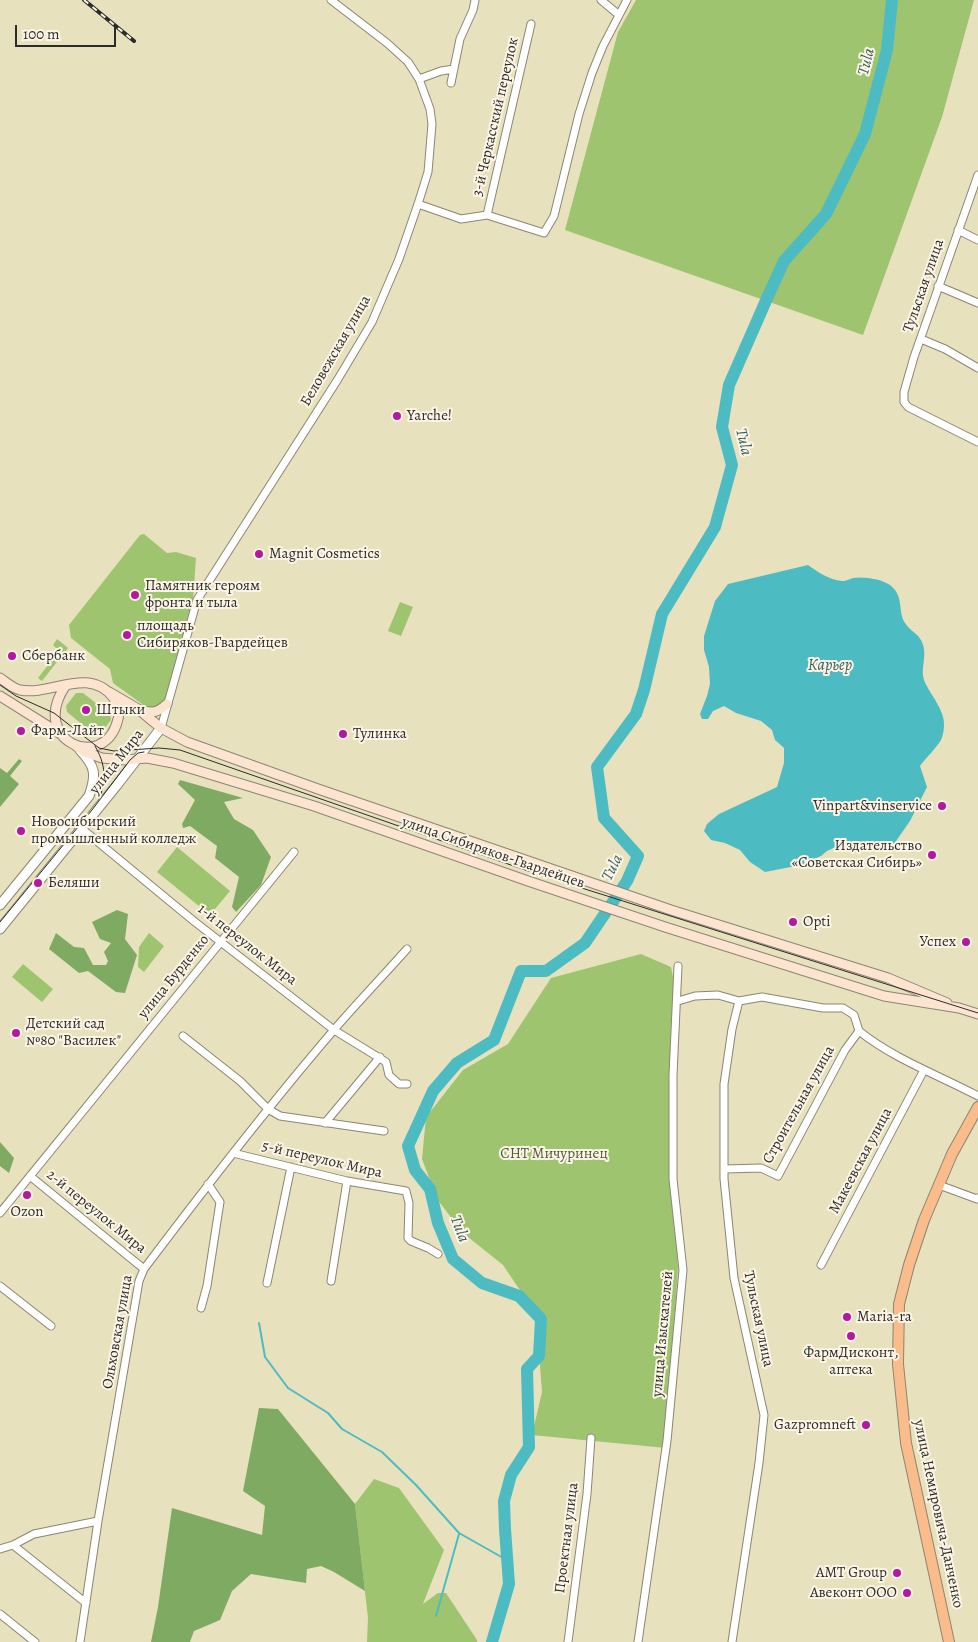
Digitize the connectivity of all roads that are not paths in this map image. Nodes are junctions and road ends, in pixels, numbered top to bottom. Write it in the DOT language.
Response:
graph roads {
  1 [pos="331,0"];
  2 [pos="475,0"];
  3 [pos="601,0"];
  4 [pos="627,0"];
  5 [pos="619,16"];
  6 [pos="531,24"];
  7 [pos="454,69"];
  8 [pos="419,79"];
  9 [pos="451,83"];
  10 [pos="978,175"];
  11 [pos="418,204"];
  12 [pos="487,215"];
  13 [pos="958,230"];
  14 [pos="978,240"];
  15 [pos="938,286"];
  16 [pos="978,303"];
  17 [pos="920,339"];
  18 [pos="978,368"];
  19 [pos="978,442"];
  20 [pos="0,678"];
  21 [pos="66,685"];
  22 [pos="109,692"];
  23 [pos="0,696"];
  24 [pos="167,704"];
  25 [pos="138,709"];
  26 [pos="160,728"];
  27 [pos="62,735"];
  28 [pos="76,746"];
  29 [pos="138,759"];
  30 [pos="70,819"];
  31 [pos="81,829"];
  32 [pos="294,852"];
  33 [pos="0,905"];
  34 [pos="0,929"];
  35 [pos="221,942"];
  36 [pos="407,949"];
  37 [pos="678,966"];
  38 [pos="678,1001"];
  39 [pos="739,1001"];
  40 [pos="959,1008"];
  41 [pos="978,1014"];
  42 [pos="334,1030"];
  43 [pos="859,1030"];
  44 [pos="183,1036"];
  45 [pos="380,1057"];
  46 [pos="924,1070"];
  47 [pos="407,1084"];
  48 [pos="978,1096"];
  49 [pos="978,1107"];
  50 [pos="268,1109"];
  51 [pos="325,1123"];
  52 [pos="384,1131"];
  53 [pos="233,1154"];
  54 [pos="291,1167"];
  55 [pos="725,1170"];
  56 [pos="30,1176"];
  57 [pos="347,1181"];
  58 [pos="208,1184"];
  59 [pos="939,1184"];
  60 [pos="978,1198"];
  61 [pos="0,1213"];
  62 [pos="438,1254"];
  63 [pos="821,1264"];
  64 [pos="144,1269"];
  65 [pos="331,1281"];
  66 [pos="267,1283"];
  67 [pos="0,1286"];
  68 [pos="201,1308"];
  69 [pos="51,1326"];
  70 [pos="591,1438"];
  71 [pos="98,1521"];
  72 [pos="13,1545"];
  73 [pos="0,1549"];
  74 [pos="86,1603"];
  75 [pos="0,1614"];
  76 [pos="35,1642"];
  77 [pos="80,1642"];
  78 [pos="568,1642"];
  79 [pos="638,1642"];
  80 [pos="732,1642"];
  81 [pos="950,1642"];
  1 -- 8 [label="street, Беловежская улица"];
  2 -- 7 [label="street"];
  3 -- 5 [label="street"];
  4 -- 5 [label="street"];
  5 -- 12 [label="street"];
  6 -- 12 [label="street, 3-й Черкасский переулок"];
  7 -- 8 [label="street"];
  7 -- 9 [label="street"];
  8 -- 11 [label="street, Беловежская улица"];
  10 -- 13 [label="street, Тульская улица"];
  11 -- 12 [label="street"];
  11 -- 24 [label="street, Беловежская улица"];
  13 -- 14 [label="street"];
  13 -- 15 [label="street, Тульская улица"];
  15 -- 16 [label="street"];
  15 -- 17 [label="street, Тульская улица"];
  17 -- 18 [label="street"];
  17 -- 19 [label="street, Тульская улица"];
  20 -- 21 [label="main road"];
  21 -- 22 [label="main road"];
  21 -- 27 [label="main road"];
  22 -- 25 [label="main road, улица Сибиряков-Гвардейцев"];
  22 -- 28 [label="main road"];
  23 -- 27 [label="main road"];
  24 -- 25 [label="main road"];
  24 -- 26 [label="street, Беловежская улица"];
  25 -- 26 [label="main road, улица Сибиряков-Гвардейцев"];
  26 -- 29 [label="street, улица Мира"];
  26 -- 40 [label="main road, улица Сибиряков-Гвардейцев"];
  27 -- 28 [label="main road"];
  28 -- 29 [label="main road, улица Сибиряков-Гвардейцев"];
  28 -- 30 [label="street, улица Мира"];
  29 -- 31 [label="street, улица Мира"];
  29 -- 40 [label="main road, улица Сибиряков-Гвардейцев"];
  30 -- 31 [label="street, 1-й переулок Мира"];
  30 -- 33 [label="street"];
  31 -- 34 [label="street, улица Мира"];
  31 -- 35 [label="street, 1-й переулок Мира"];
  32 -- 35 [label="street, улица Бурденко"];
  35 -- 42 [label="street, 1-й переулок Мира"];
  35 -- 56 [label="street, улица Бурденко"];
  36 -- 42 [label="street, Ольховская улица"];
  37 -- 38 [label="street, улица Изыскателей"];
  38 -- 39 [label="street"];
  38 -- 79 [label="street, улица Изыскателей"];
  39 -- 43 [label="street"];
  39 -- 55 [label="street, Тульская улица"];
  40 -- 41 [label="main road, улица Сибиряков-Гвардейцев"];
  42 -- 45 [label="street, 1-й переулок Мира"];
  42 -- 50 [label="street, Ольховская улица"];
  43 -- 46 [label="street"];
  43 -- 55 [label="street, Строительная улица"];
  44 -- 50 [label="street"];
  45 -- 47 [label="street"];
  45 -- 51 [label="street"];
  46 -- 48 [label="street"];
  46 -- 63 [label="street, Макеевская улица"];
  49 -- 59 [label="main road, улица Немировича-Данченко"];
  50 -- 51 [label="street"];
  50 -- 53 [label="street, Ольховская улица"];
  51 -- 52 [label="street"];
  53 -- 54 [label="street, 5-й переулок Мира"];
  53 -- 58 [label="street, Ольховская улица"];
  54 -- 57 [label="street, 5-й переулок Мира"];
  54 -- 66 [label="street"];
  55 -- 80 [label="street, Тульская улица"];
  56 -- 61 [label="street, улица Бурденко"];
  56 -- 64 [label="street, 2-й переулок Мира"];
  57 -- 62 [label="street, 5-й переулок Мира"];
  57 -- 65 [label="street"];
  58 -- 64 [label="street, Ольховская улица"];
  58 -- 68 [label="street"];
  59 -- 60 [label="street"];
  59 -- 81 [label="main road, улица Немировича-Данченко"];
  64 -- 71 [label="street, Ольховская улица"];
  67 -- 69 [label="street"];
  70 -- 78 [label="street, Проектная улица"];
  71 -- 72 [label="street"];
  71 -- 74 [label="street, Ольховская улица"];
  72 -- 73 [label="street"];
  72 -- 74 [label="street"];
  74 -- 77 [label="street, Ольховская улица"];
  75 -- 76 [label="street"];
}
